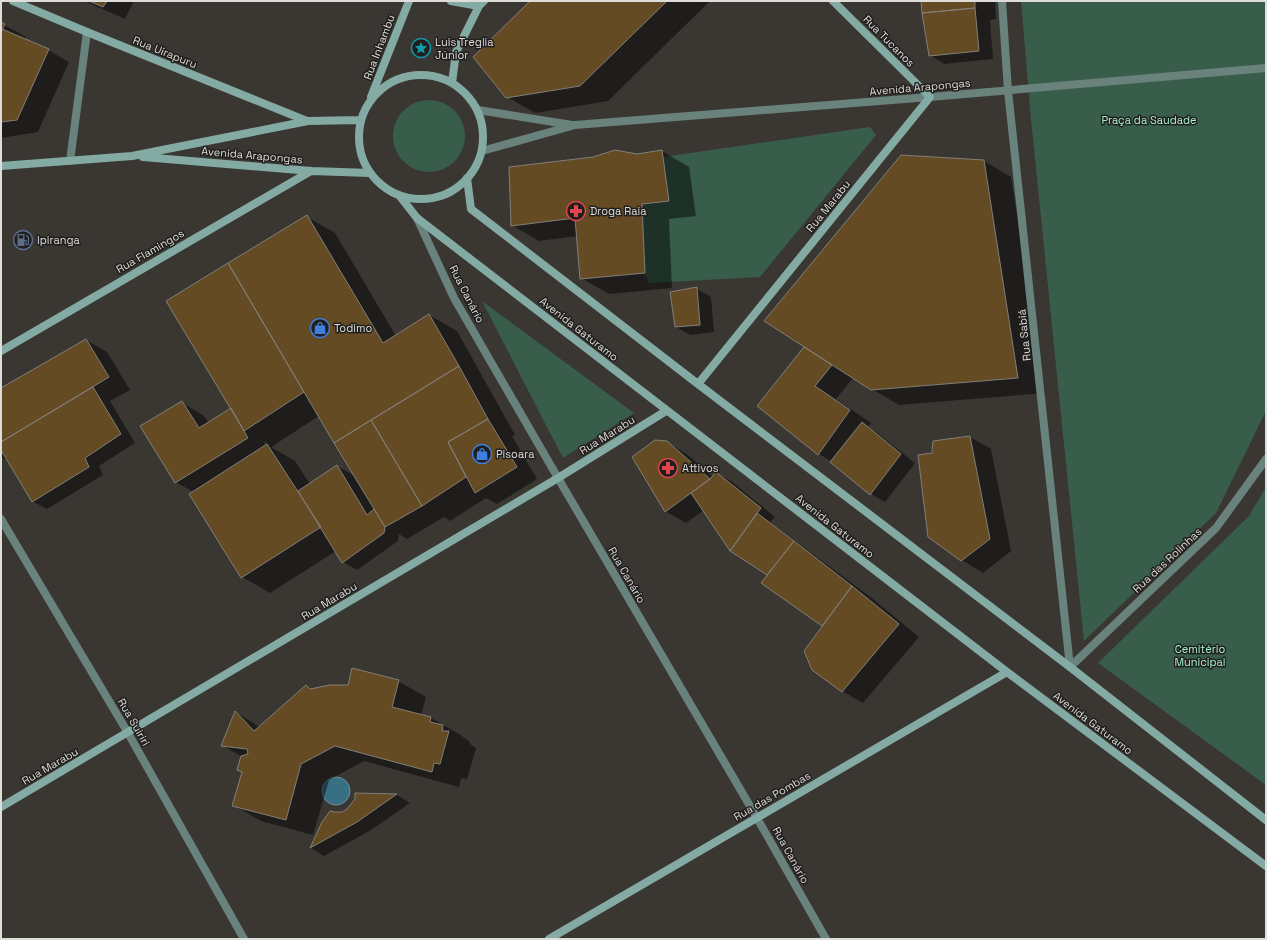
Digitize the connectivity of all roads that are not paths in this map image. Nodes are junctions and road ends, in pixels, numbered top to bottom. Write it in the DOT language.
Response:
graph roads {
  1 [pos="13,1"];
  2 [pos="408,1"];
  3 [pos="451,1"];
  4 [pos="833,1"];
  5 [pos="1002,1"];
  6 [pos="482,4"];
  7 [pos="87,32"];
  8 [pos="1266,68"];
  9 [pos="452,83"];
  10 [pos="1008,91"];
  11 [pos="930,97"];
  12 [pos="369,102"];
  13 [pos="478,110"];
  14 [pos="361,120"];
  15 [pos="308,121"];
  16 [pos="575,125"];
  17 [pos="482,152"];
  18 [pos="132,156"];
  19 [pos="70,161"];
  20 [pos="1,166"];
  21 [pos="310,171"];
  22 [pos="370,173"];
  23 [pos="467,178"];
  24 [pos="399,196"];
  25 [pos="417,218"];
  26 [pos="1,351"];
  27 [pos="698,384"];
  28 [pos="666,411"];
  29 [pos="1266,459"];
  30 [pos="558,478"];
  31 [pos="1,519"];
  32 [pos="1070,667"];
  33 [pos="1007,672"];
  34 [pos="128,733"];
  35 [pos="1,808"];
  36 [pos="757,818"];
  37 [pos="1266,820"];
  38 [pos="1266,866"];
  39 [pos="244,939"];
  40 [pos="549,939"];
  41 [pos="826,939"];
  1 -- 7 [label="main road, Rua Uirapuru"];
  2 -- 12 [label="main road, Rua Inhambu"];
  3 -- 6 [label="main road"];
  4 -- 11 [label="main road, Rua Tucanos"];
  5 -- 10 [label="street, Rua Sabiá"];
  6 -- 9 [label="main road"];
  7 -- 15 [label="main road, Rua Uirapuru"];
  7 -- 19 [label="street"];
  8 -- 10 [label="street, Avenida Arapongas"];
  9 -- 12 [label="main road"];
  9 -- 13 [label="main road"];
  10 -- 11 [label="street, Avenida Arapongas"];
  10 -- 32 [label="street, Rua Sabiá"];
  11 -- 16 [label="street, Avenida Arapongas"];
  11 -- 27 [label="main road, Rua Marabu"];
  12 -- 14 [label="main road"];
  13 -- 16 [label="street, Avenida Arapongas"];
  13 -- 17 [label="main road"];
  14 -- 15 [label="main road, Avenida Arapongas"];
  14 -- 22 [label="main road"];
  15 -- 18 [label="main road, Avenida Arapongas"];
  16 -- 17 [label="street, Avenida Arapongas"];
  17 -- 23 [label="main road"];
  18 -- 19 [label="main road, Avenida Arapongas"];
  18 -- 21 [label="main road, Avenida Arapongas"];
  19 -- 20 [label="main road, Avenida Arapongas"];
  21 -- 22 [label="main road, Avenida Arapongas"];
  21 -- 26 [label="main road, Rua Flamingos"];
  22 -- 24 [label="main road"];
  23 -- 24 [label="main road"];
  23 -- 27 [label="main road"];
  24 -- 25 [label="main road, Avenida Gaturamo"];
  25 -- 28 [label="main road, Avenida Gaturamo"];
  25 -- 30 [label="street, Rua Canário"];
  27 -- 32 [label="main road"];
  28 -- 30 [label="main road, Rua Marabu"];
  28 -- 33 [label="main road, Avenida Gaturamo"];
  29 -- 32 [label="street, Rua das Rolinhas"];
  30 -- 34 [label="main road, Rua Marabu"];
  30 -- 36 [label="street, Rua Canário"];
  31 -- 34 [label="street, Rua Suiriri"];
  32 -- 37 [label="main road"];
  33 -- 36 [label="main road, Rua das Pombas"];
  33 -- 38 [label="main road, Avenida Gaturamo"];
  34 -- 35 [label="main road, Rua Marabu"];
  34 -- 39 [label="street, Rua Suiriri"];
  36 -- 40 [label="main road, Rua das Pombas"];
  36 -- 41 [label="street, Rua Canário"];
}
